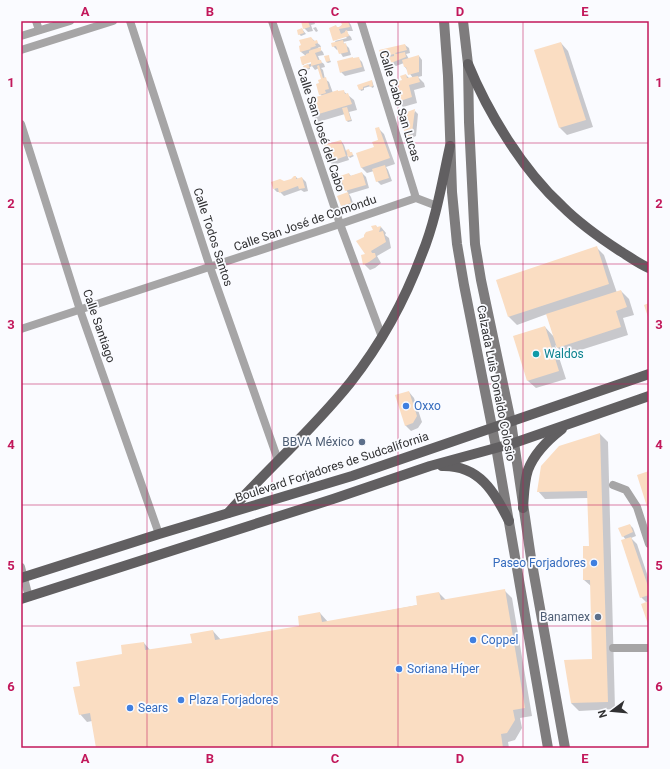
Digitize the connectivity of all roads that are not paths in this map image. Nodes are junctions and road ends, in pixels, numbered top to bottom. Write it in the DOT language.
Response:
graph roads {
  1 [pos="36,21"];
  2 [pos="70,21"];
  3 [pos="113,21"];
  4 [pos="130,21"];
  5 [pos="272,21"];
  6 [pos="361,21"];
  7 [pos="444,21"];
  8 [pos="463,21"];
  9 [pos="39,30"];
  10 [pos="21,36"];
  11 [pos="21,50"];
  12 [pos="468,64"];
  13 [pos="21,124"];
  14 [pos="450,146"];
  15 [pos="416,198"];
  16 [pos="437,206"];
  17 [pos="340,224"];
  18 [pos="210,267"];
  19 [pos="649,268"];
  20 [pos="80,310"];
  21 [pos="21,329"];
  22 [pos="382,337"];
  23 [pos="649,374"];
  24 [pos="649,396"];
  25 [pos="512,422"];
  26 [pos="570,423"];
  27 [pos="492,428"];
  28 [pos="514,443"];
  29 [pos="496,447"];
  30 [pos="278,460"];
  31 [pos="430,466"];
  32 [pos="352,476"];
  33 [pos="612,485"];
  34 [pos="333,499"];
  35 [pos="251,506"];
  36 [pos="523,508"];
  37 [pos="228,514"];
  38 [pos="278,516"];
  39 [pos="509,521"];
  40 [pos="158,534"];
  41 [pos="649,544"];
  42 [pos="22,574"];
  43 [pos="517,574"];
  44 [pos="536,591"];
  45 [pos="25,598"];
  46 [pos="613,648"];
  47 [pos="649,648"];
  48 [pos="548,748"];
  49 [pos="565,748"];
  1 -- 9 [label="street"];
  2 -- 9 [label="street"];
  3 -- 11 [label="street"];
  4 -- 18 [label="street, Calle Todos Santos"];
  5 -- 17 [label="street, Calle San José del Cabo"];
  6 -- 15 [label="street, Calle Cabo San Lucas"];
  7 -- 14 [label="main road, Calzada Luis Donaldo Colosio"];
  8 -- 12 [label="main road, Calzada Luis Donaldo Colosio"];
  9 -- 10 [label="street"];
  12 -- 19 [label="main road"];
  12 -- 25 [label="main road, Calzada Luis Donaldo Colosio"];
  13 -- 20 [label="street, Calle Santiago"];
  14 -- 16 [label="main road"];
  14 -- 27 [label="main road, Calzada Luis Donaldo Colosio"];
  15 -- 16 [label="street"];
  15 -- 17 [label="street, Calle San José de Comondu"];
  16 -- 22 [label="main road"];
  17 -- 18 [label="street, Calle San José de Comondu"];
  17 -- 22 [label="street, Calle San José del Cabo"];
  18 -- 20 [label="street, Calle San José de Comondu"];
  18 -- 30 [label="street, Calle Todos Santos"];
  20 -- 21 [label="street, Calle San José de Comondu"];
  20 -- 40 [label="street, Calle Santiago"];
  22 -- 30 [label="main road"];
  23 -- 25 [label="main road, Boulevard Forjadores de Sudcalifornia"];
  24 -- 26 [label="main road"];
  25 -- 27 [label="main road, Boulevard Forjadores de Sudcalifornia"];
  25 -- 28 [label="main road, Calzada Luis Donaldo Colosio"];
  26 -- 28 [label="main road"];
  26 -- 36 [label="main road"];
  27 -- 29 [label="main road, Calzada Luis Donaldo Colosio"];
  27 -- 32 [label="main road, Boulevard Forjadores de Sudcalifornia"];
  28 -- 29 [label="main road"];
  28 -- 36 [label="main road, Calzada Luis Donaldo Colosio"];
  29 -- 31 [label="main road"];
  29 -- 39 [label="main road, Calzada Luis Donaldo Colosio"];
  30 -- 37 [label="main road"];
  31 -- 34 [label="main road"];
  31 -- 39 [label="main road"];
  32 -- 34 [label="main road"];
  32 -- 35 [label="main road, Boulevard Forjadores de Sudcalifornia"];
  33 -- 41 [label="street"];
  34 -- 38 [label="main road"];
  35 -- 37 [label="main road, Boulevard Forjadores de Sudcalifornia"];
  35 -- 38 [label="main road"];
  36 -- 44 [label="main road, Calzada Luis Donaldo Colosio"];
  37 -- 40 [label="main road, Boulevard Forjadores de Sudcalifornia"];
  38 -- 45 [label="main road"];
  39 -- 43 [label="main road, Calzada Luis Donaldo Colosio"];
  40 -- 42 [label="main road, Boulevard Forjadores de Sudcalifornia"];
  42 -- 45 [label="street"];
  43 -- 44 [label="main road"];
  43 -- 48 [label="main road, Calzada Luis Donaldo Colosio"];
  44 -- 49 [label="main road, Calzada Luis Donaldo Colosio"];
  46 -- 47 [label="street"];
}
